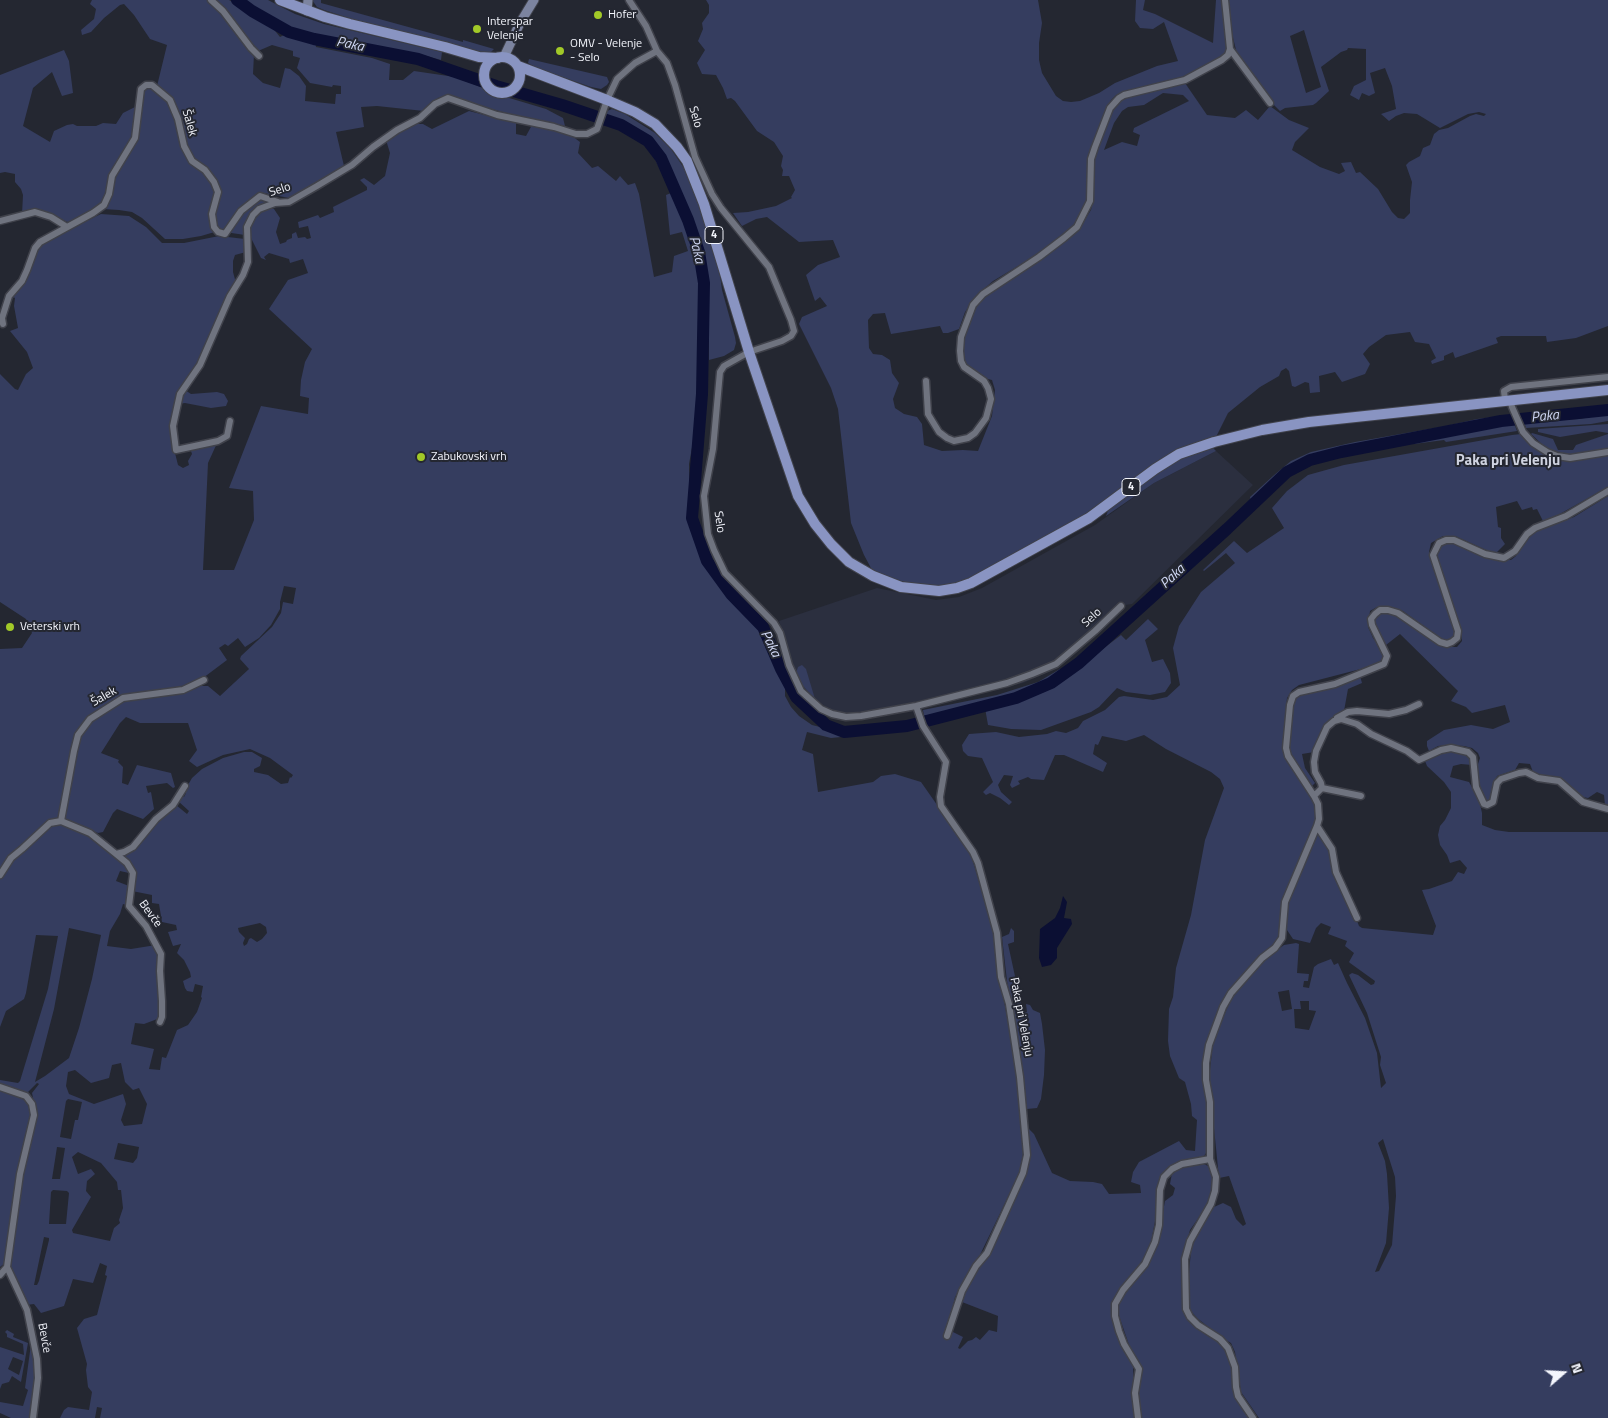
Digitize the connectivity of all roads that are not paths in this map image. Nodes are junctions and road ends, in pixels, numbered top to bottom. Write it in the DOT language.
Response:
graph roads {
  1 [pos="211,0"];
  2 [pos="280,0"];
  3 [pos="308,0"];
  4 [pos="629,0"];
  5 [pos="1225,0"];
  6 [pos="534,1"];
  7 [pos="297,3"];
  8 [pos="307,11"];
  9 [pos="1230,49"];
  10 [pos="657,51"];
  11 [pos="259,56"];
  12 [pos="479,57"];
  13 [pos="501,58"];
  14 [pos="489,64"];
  15 [pos="518,66"];
  16 [pos="538,75"];
  17 [pos="519,81"];
  18 [pos="607,100"];
  19 [pos="1270,103"];
  20 [pos="280,203"];
  21 [pos="0,221"];
  22 [pos="67,227"];
  23 [pos="3,324"];
  24 [pos="749,352"];
  25 [pos="1608,377"];
  26 [pos="926,381"];
  27 [pos="1608,390"];
  28 [pos="1507,400"];
  29 [pos="230,421"];
  30 [pos="1608,452"];
  31 [pos="1608,491"];
  32 [pos="1121,606"];
  33 [pos="204,680"];
  34 [pos="1418,704"];
  35 [pos="917,709"];
  36 [pos="1334,721"];
  37 [pos="185,786"];
  38 [pos="1322,788"];
  39 [pos="1314,796"];
  40 [pos="1361,796"];
  41 [pos="1608,809"];
  42 [pos="61,821"];
  43 [pos="1317,826"];
  44 [pos="116,854"];
  45 [pos="0,875"];
  46 [pos="1357,918"];
  47 [pos="160,1022"];
  48 [pos="0,1087"];
  49 [pos="1210,1160"];
  50 [pos="7,1267"];
  51 [pos="0,1275"];
  52 [pos="947,1336"];
  53 [pos="33,1418"];
  54 [pos="1138,1418"];
  55 [pos="1253,1418"];
  1 -- 11 [label="street"];
  2 -- 7 [label="main road, 4"];
  3 -- 8 [label="main road"];
  4 -- 10 [label="street, Selo"];
  5 -- 9 [label="street"];
  6 -- 13 [label="main road"];
  7 -- 8 [label="main road, 4"];
  8 -- 12 [label="main road, 4"];
  9 -- 19 [label="street"];
  9 -- 26 [label="street"];
  10 -- 18 [label="street"];
  10 -- 24 [label="street, Selo"];
  12 -- 13 [label="main road, 4"];
  12 -- 14 [label="main road, 4"];
  13 -- 14 [label="main road"];
  13 -- 15 [label="main road, 4"];
  14 -- 17 [label="main road"];
  15 -- 16 [label="main road, 4"];
  15 -- 17 [label="main road"];
  16 -- 17 [label="main road, 4"];
  16 -- 18 [label="main road, 4"];
  18 -- 20 [label="street, Selo"];
  18 -- 24 [label="main road, 4"];
  20 -- 22 [label="street, Šalek"];
  20 -- 29 [label="street, Selo"];
  21 -- 22 [label="street"];
  22 -- 23 [label="street, Šalek"];
  24 -- 28 [label="main road, 4"];
  24 -- 35 [label="street, Selo"];
  25 -- 28 [label="street"];
  27 -- 28 [label="main road, 4"];
  28 -- 30 [label="street"];
  31 -- 39 [label="street"];
  32 -- 35 [label="street, Selo"];
  33 -- 42 [label="street, Šalek"];
  34 -- 36 [label="street"];
  35 -- 52 [label="street, Paka pri Velenju"];
  36 -- 38 [label="street"];
  36 -- 41 [label="street"];
  37 -- 44 [label="street"];
  38 -- 39 [label="street"];
  38 -- 40 [label="street"];
  39 -- 43 [label="street"];
  42 -- 44 [label="street"];
  42 -- 45 [label="street"];
  43 -- 46 [label="street"];
  43 -- 49 [label="street"];
  44 -- 47 [label="street, Bevče"];
  48 -- 50 [label="street"];
  49 -- 54 [label="street"];
  49 -- 55 [label="street"];
  50 -- 51 [label="street"];
  50 -- 53 [label="street, Bevče"];
}
